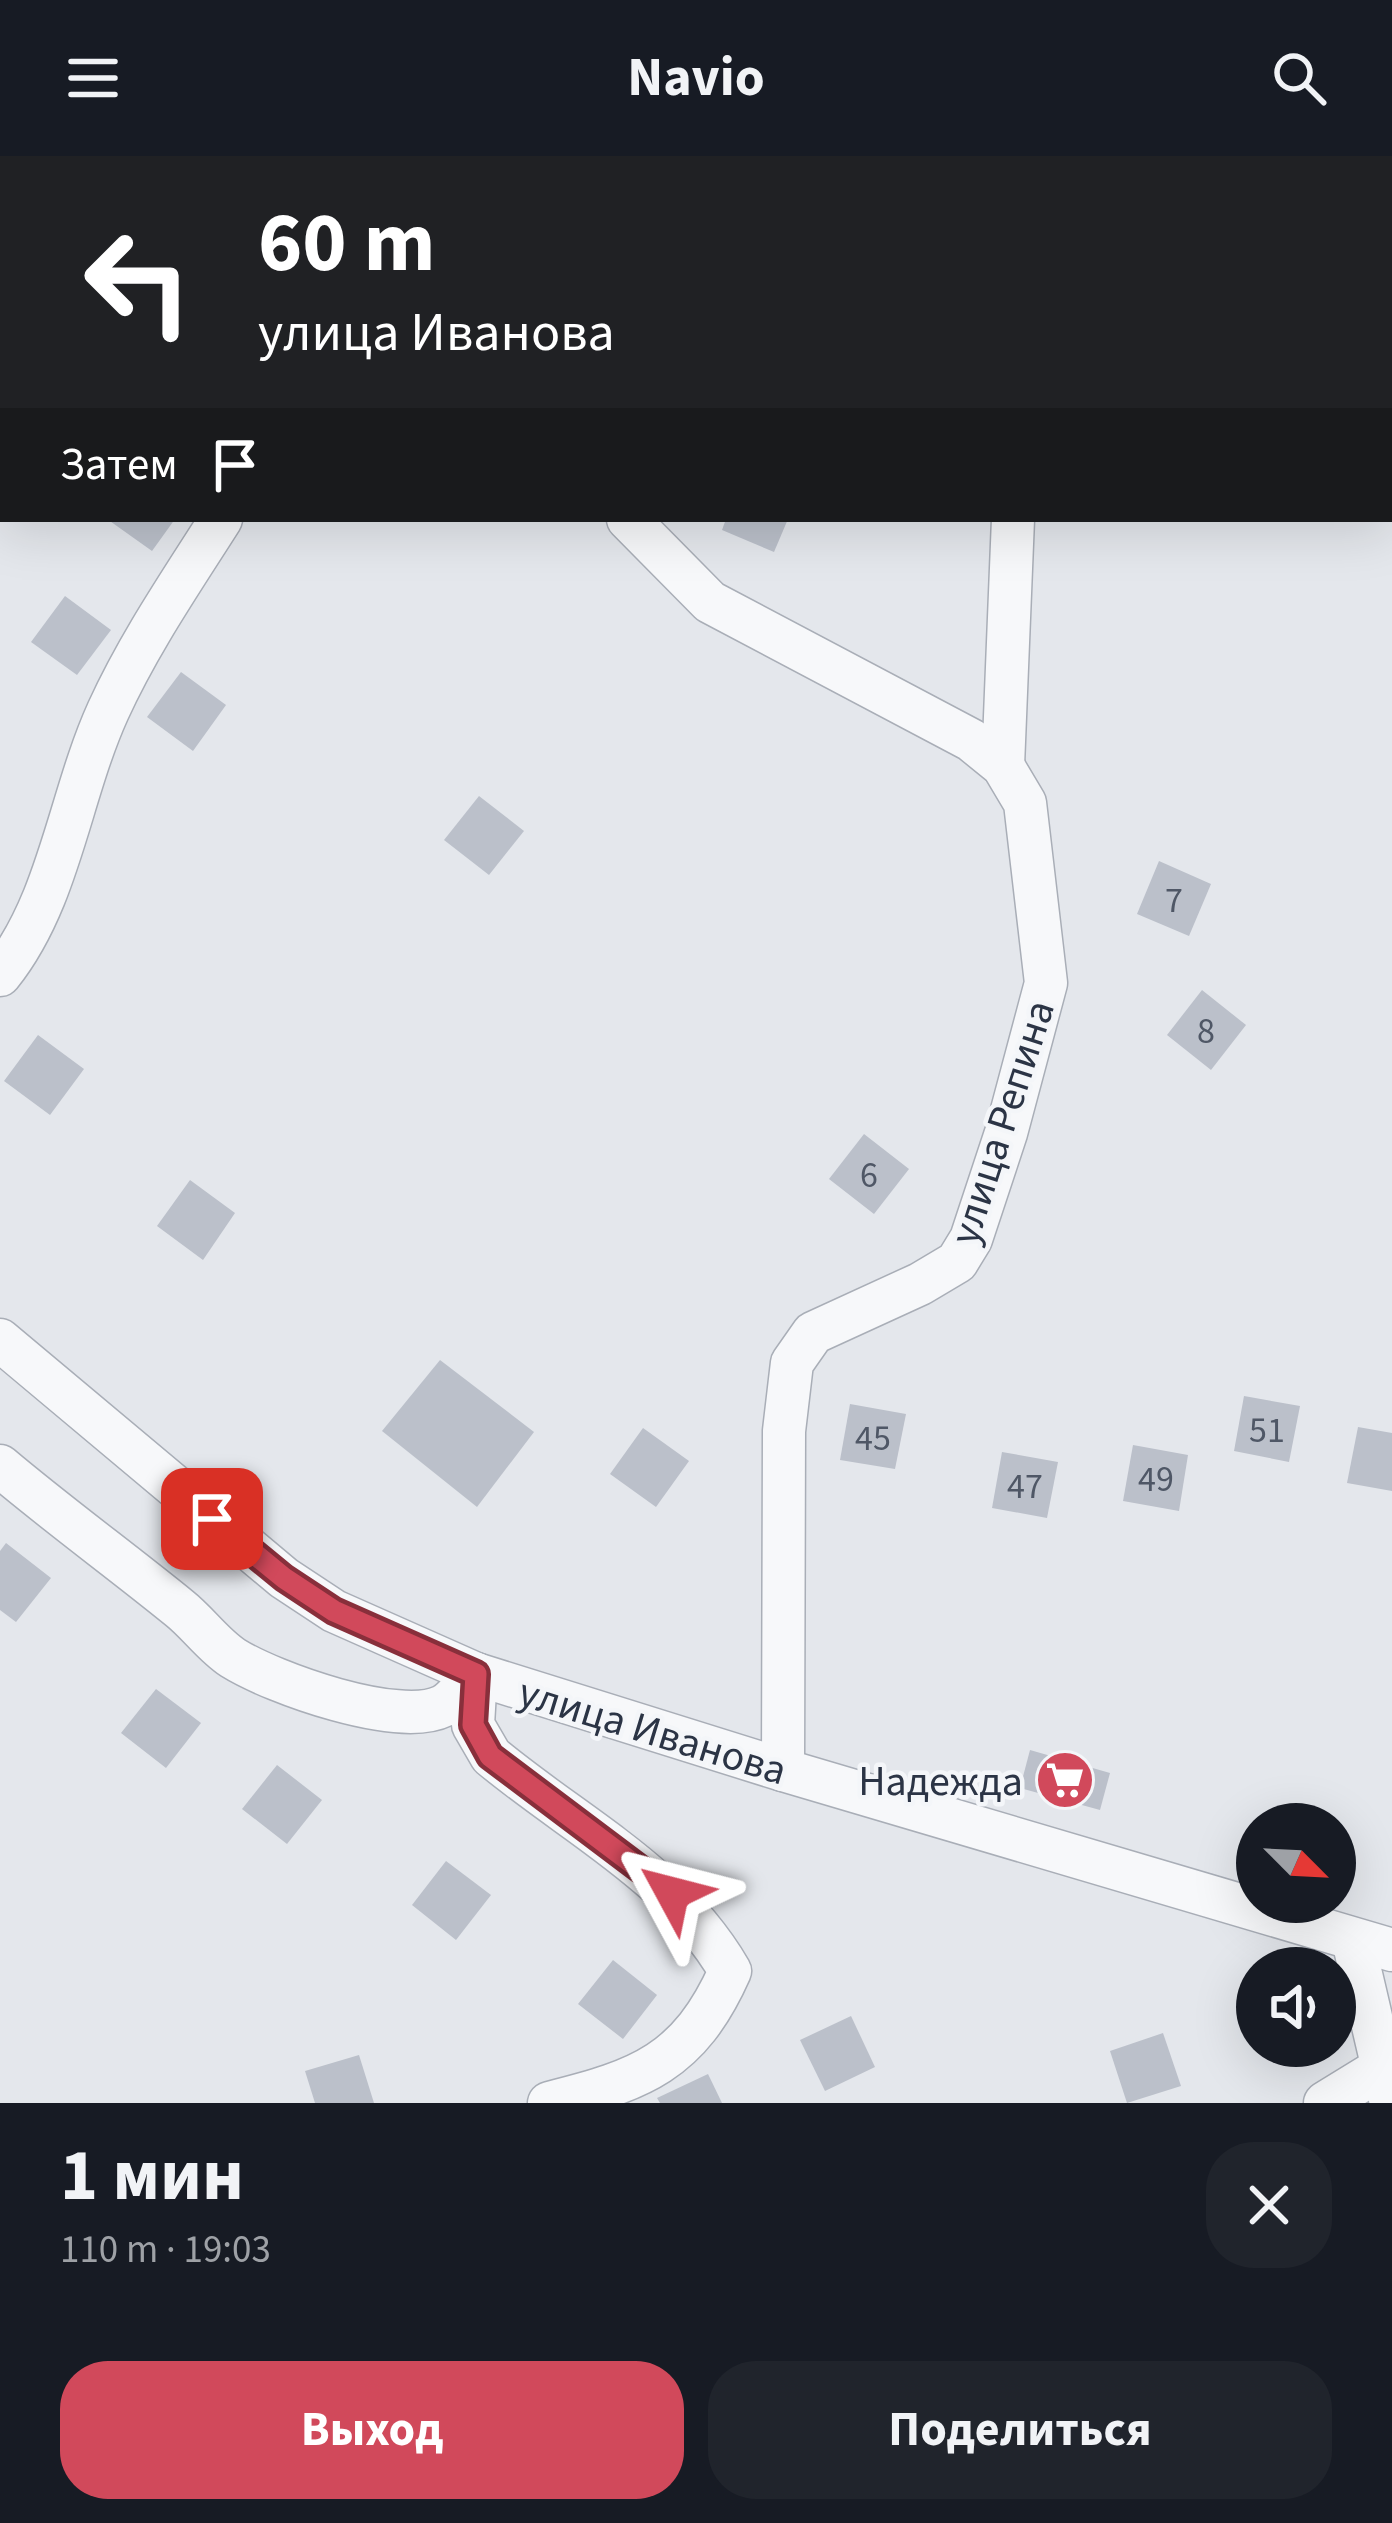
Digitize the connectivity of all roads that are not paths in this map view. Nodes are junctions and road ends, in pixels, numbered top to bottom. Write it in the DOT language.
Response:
graph roads {
  1 [pos="219,522"];
  2 [pos="631,522"];
  3 [pos="1013,522"];
  4 [pos="1004,766"];
  5 [pos="0,976"];
  6 [pos="0,1340"];
  7 [pos="0,1466"];
  8 [pos="476,1674"];
  9 [pos="783,1771"];
  10 [pos="1373,1945"];
  11 [pos="1387,2086"];
  12 [pos="549,2103"];
  13 [pos="1325,2103"];
  1 -- 5 [label="street"];
  2 -- 4 [label="street"];
  3 -- 4 [label="street"];
  4 -- 9 [label="street, улица Репина"];
  6 -- 8 [label="street, улица Иванова"];
  7 -- 8 [label="street"];
  8 -- 9 [label="street, улица Иванова"];
  8 -- 12 [label="street"];
  9 -- 10 [label="street, улица Иванова"];
  10 -- 11 [label="street"];
  11 -- 13 [label="street"];
}
